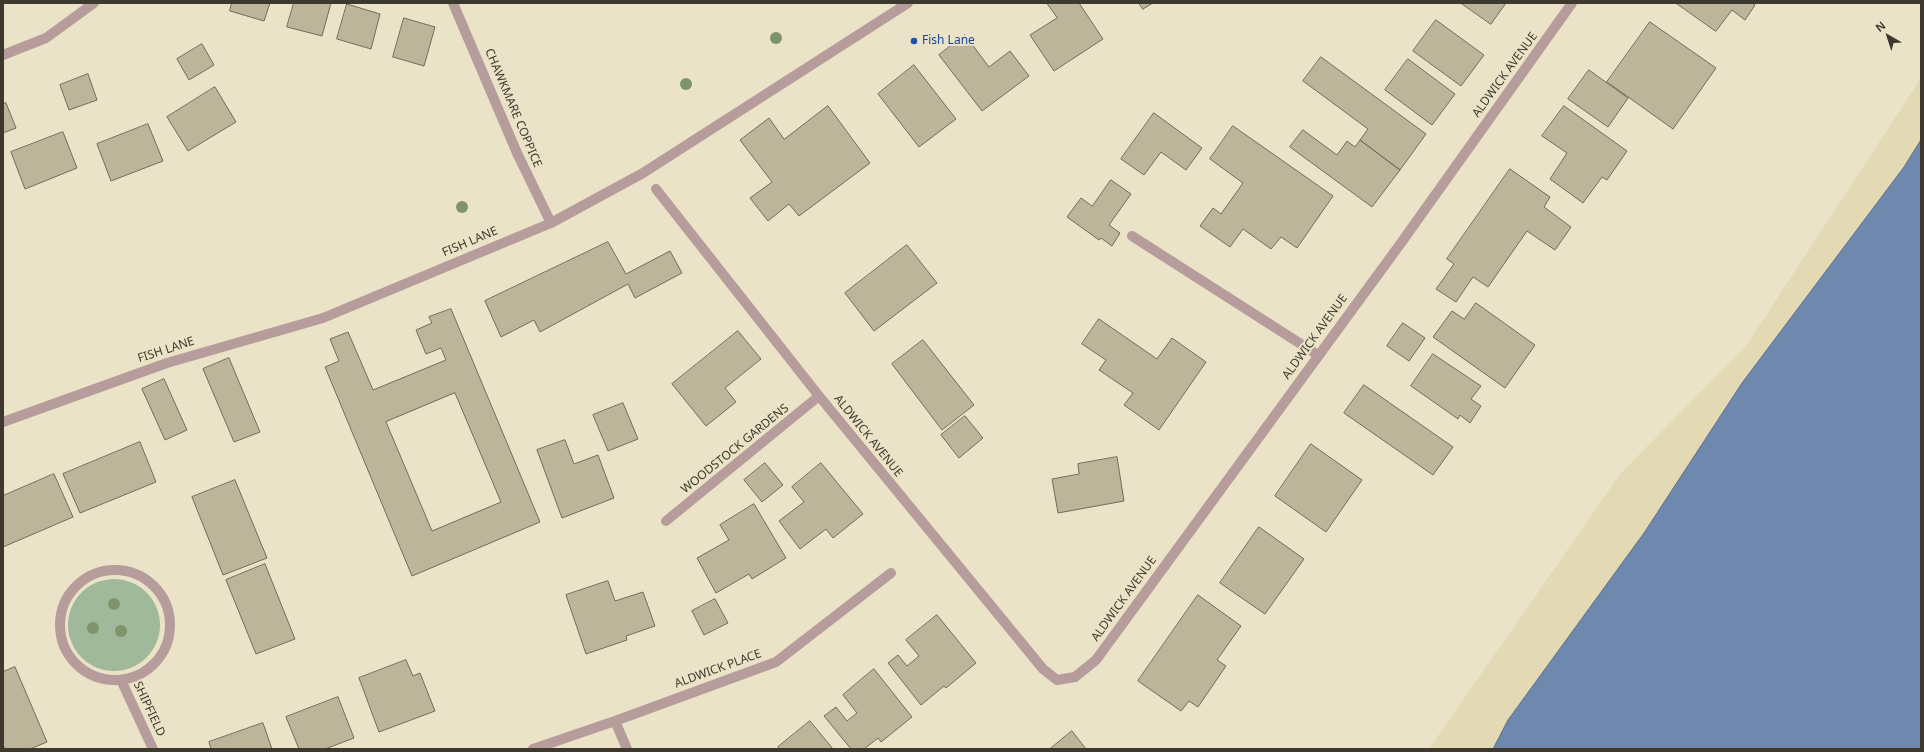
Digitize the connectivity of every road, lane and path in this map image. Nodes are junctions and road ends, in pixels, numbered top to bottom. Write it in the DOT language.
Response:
graph roads {
  1 [pos="93,3"];
  2 [pos="453,3"];
  3 [pos="908,3"];
  4 [pos="1572,3"];
  5 [pos="3,55"];
  6 [pos="656,189"];
  7 [pos="552,223"];
  8 [pos="1132,236"];
  9 [pos="1318,355"];
  10 [pos="820,396"];
  11 [pos="3,422"];
  12 [pos="666,521"];
  13 [pos="891,573"];
  14 [pos="121,680"];
  15 [pos="614,721"];
  16 [pos="153,749"];
  17 [pos="533,749"];
  18 [pos="627,749"];
  1 -- 5 [label="street"];
  2 -- 7 [label="street, CHAWKMARE COPPICE"];
  3 -- 7 [label="street, FISH LANE"];
  4 -- 9 [label="street, ALDWICK AVENUE"];
  6 -- 10 [label="street, ALDWICK AVENUE"];
  7 -- 11 [label="street, FISH LANE"];
  8 -- 9 [label="street"];
  9 -- 10 [label="street, ALDWICK AVENUE"];
  10 -- 12 [label="street, WOODSTOCK GARDENS"];
  13 -- 15 [label="street, ALDWICK PLACE"];
  14 -- 14 [label="street, SHIPFIELD"];
  14 -- 16 [label="street, SHIPFIELD"];
  15 -- 17 [label="street, ALDWICK PLACE"];
  15 -- 18 [label="street"];
}
